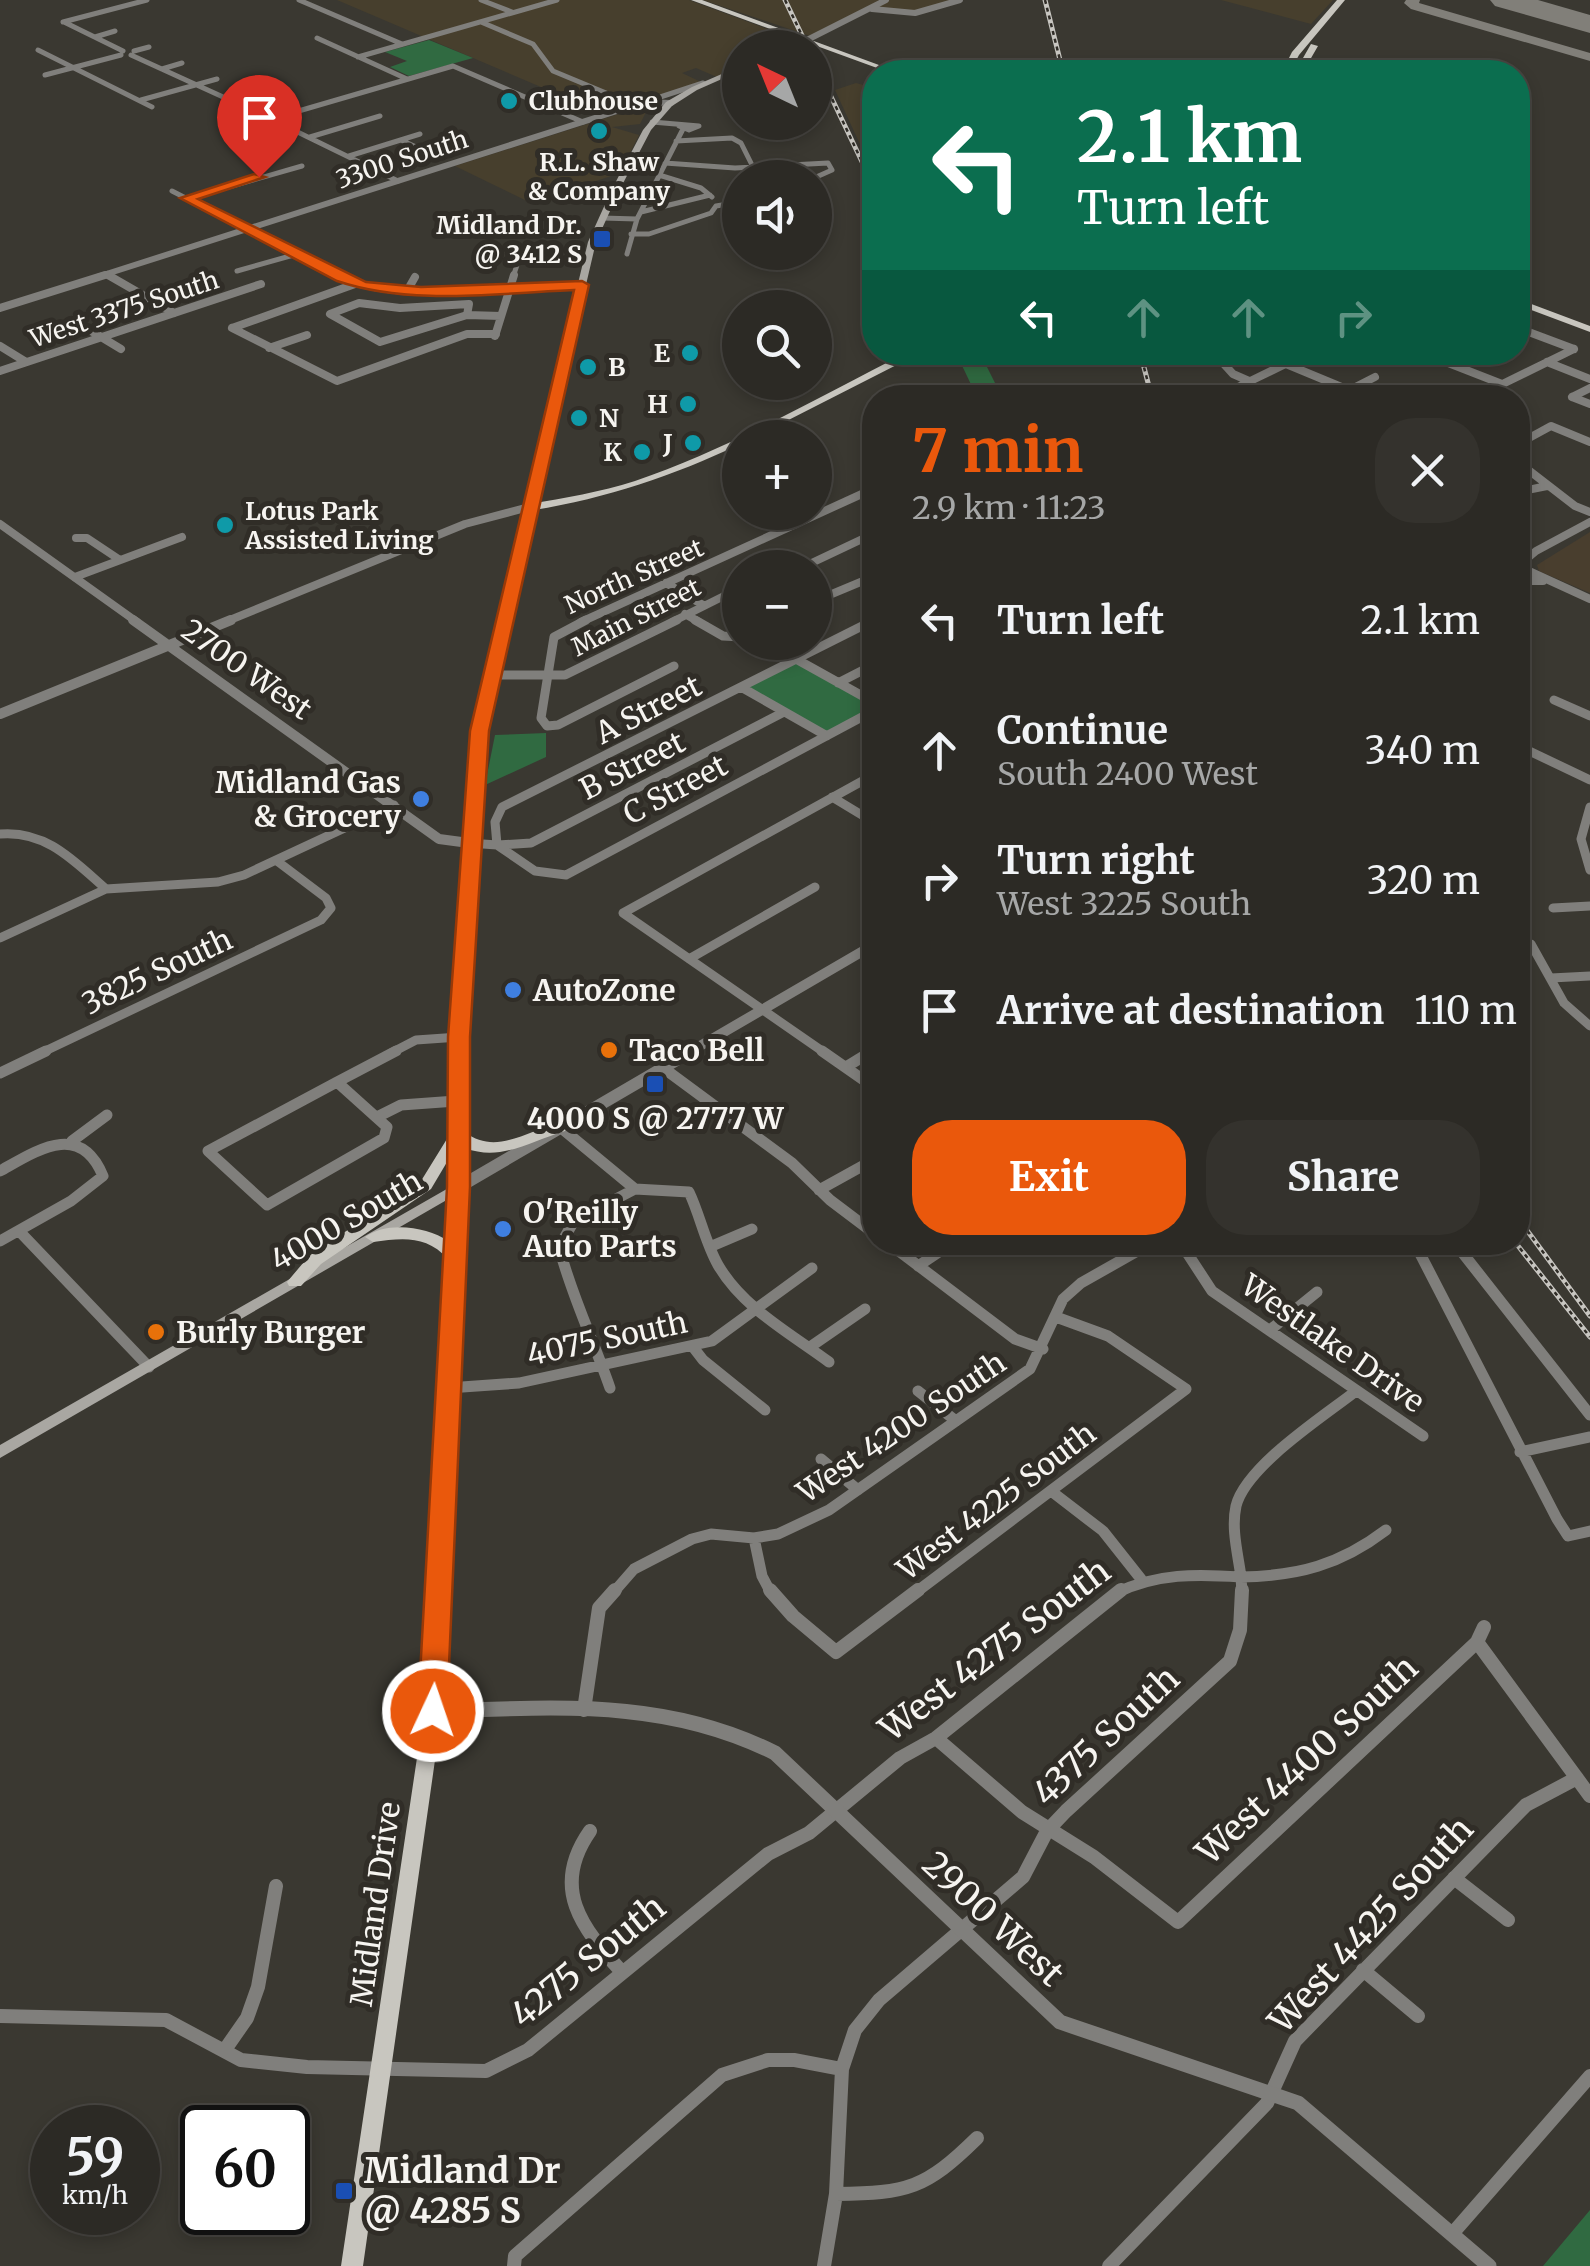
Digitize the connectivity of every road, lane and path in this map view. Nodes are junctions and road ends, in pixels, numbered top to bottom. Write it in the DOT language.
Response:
graph roads {
  1 [pos="147,0"];
  2 [pos="299,0"];
  3 [pos="481,0"];
  4 [pos="557,0"];
  5 [pos="695,0"];
  6 [pos="886,0"];
  7 [pos="960,0"];
  8 [pos="1341,0"];
  9 [pos="1352,0"];
  10 [pos="872,10"];
  11 [pos="513,13"];
  12 [pos="480,22"];
  13 [pos="777,30"];
  14 [pos="827,30"];
  15 [pos="115,31"];
  16 [pos="94,37"];
  17 [pos="317,38"];
  18 [pos="402,44"];
  19 [pos="149,47"];
  20 [pos="38,50"];
  21 [pos="832,50"];
  22 [pos="122,53"];
  23 [pos="133,53"];
  24 [pos="358,57"];
  25 [pos="1292,60"];
  26 [pos="1305,60"];
  27 [pos="862,61"];
  28 [pos="182,63"];
  29 [pos="73,68"];
  30 [pos="161,69"];
  31 [pos="44,75"];
  32 [pos="722,76"];
  33 [pos="217,79"];
  34 [pos="408,79"];
  35 [pos="714,80"];
  36 [pos="195,85"];
  37 [pos="256,96"];
  38 [pos="140,101"];
  39 [pos="646,102"];
  40 [pos="232,103"];
  41 [pos="671,103"];
  42 [pos="635,105"];
  43 [pos="152,107"];
  44 [pos="380,116"];
  45 [pos="266,119"];
  46 [pos="277,120"];
  47 [pos="583,122"];
  48 [pos="652,122"];
  49 [pos="246,127"];
  50 [pos="420,134"];
  51 [pos="308,137"];
  52 [pos="402,140"];
  53 [pos="676,141"];
  54 [pos="427,152"];
  55 [pos="348,156"];
  56 [pos="750,160"];
  57 [pos="665,163"];
  58 [pos="302,166"];
  59 [pos="722,167"];
  60 [pos="659,175"];
  61 [pos="398,181"];
  62 [pos="172,191"];
  63 [pos="710,195"];
  64 [pos="187,198"];
  65 [pos="722,205"];
  66 [pos="716,206"];
  67 [pos="639,215"];
  68 [pos="602,218"];
  69 [pos="249,228"];
  70 [pos="631,234"];
  71 [pos="297,254"];
  72 [pos="626,254"];
  73 [pos="519,258"];
  74 [pos="107,274"];
  75 [pos="416,277"];
  76 [pos="356,284"];
  77 [pos="582,285"];
  78 [pos="510,286"];
  79 [pos="406,291"];
  80 [pos="474,294"];
  81 [pos="469,304"];
  82 [pos="1530,306"];
  83 [pos="0,308"];
  84 [pos="397,308"];
  85 [pos="174,313"];
  86 [pos="467,315"];
  87 [pos="501,316"];
  88 [pos="74,320"];
  89 [pos="1590,329"];
  90 [pos="1530,332"];
  91 [pos="308,335"];
  92 [pos="101,338"];
  93 [pos="0,346"];
  94 [pos="269,348"];
  95 [pos="121,349"];
  96 [pos="26,362"];
  97 [pos="1547,362"];
  98 [pos="891,365"];
  99 [pos="1225,365"];
  100 [pos="1284,365"];
  101 [pos="1288,365"];
  102 [pos="1454,365"];
  103 [pos="0,371"];
  104 [pos="1375,377"];
  105 [pos="1590,379"];
  106 [pos="1248,381"];
  107 [pos="1502,384"];
  108 [pos="1242,385"];
  109 [pos="1337,385"];
  110 [pos="1359,385"];
  111 [pos="1590,388"];
  112 [pos="1590,404"];
  113 [pos="780,420"];
  114 [pos="1530,437"];
  115 [pos="1590,442"];
  116 [pos="722,448"];
  117 [pos="1530,472"];
  118 [pos="1546,486"];
  119 [pos="1530,489"];
  120 [pos="862,494"];
  121 [pos="581,500"];
  122 [pos="529,508"];
  123 [pos="1590,512"];
  124 [pos="1590,522"];
  125 [pos="0,524"];
  126 [pos="524,528"];
  127 [pos="182,537"];
  128 [pos="76,538"];
  129 [pos="862,539"];
  130 [pos="1543,551"];
  131 [pos="832,553"];
  132 [pos="1530,556"];
  133 [pos="120,560"];
  134 [pos="1530,571"];
  135 [pos="76,577"];
  136 [pos="1530,577"];
  137 [pos="862,581"];
  138 [pos="666,583"];
  139 [pos="832,594"];
  140 [pos="722,597"];
  141 [pos="1590,599"];
  142 [pos="703,606"];
  143 [pos="685,614"];
  144 [pos="862,626"];
  145 [pos="722,632"];
  146 [pos="832,641"];
  147 [pos="170,644"];
  148 [pos="796,660"];
  149 [pos="674,666"];
  150 [pos="862,671"];
  151 [pos="550,674"];
  152 [pos="489,675"];
  153 [pos="838,683"];
  154 [pos="741,687"];
  155 [pos="862,699"];
  156 [pos="1554,700"];
  157 [pos="784,712"];
  158 [pos="0,714"];
  159 [pos="862,715"];
  160 [pos="1590,716"];
  161 [pos="827,736"];
  162 [pos="1530,751"];
  163 [pos="1590,780"];
  164 [pos="862,781"];
  165 [pos="832,798"];
  166 [pos="394,805"];
  167 [pos="1590,808"];
  168 [pos="862,815"];
  169 [pos="0,834"];
  170 [pos="470,844"];
  171 [pos="497,846"];
  172 [pos="277,861"];
  173 [pos="1590,870"];
  174 [pos="815,886"];
  175 [pos="106,889"];
  176 [pos="1590,906"];
  177 [pos="1554,908"];
  178 [pos="0,938"];
  179 [pos="1531,944"];
  180 [pos="862,952"];
  181 [pos="689,959"];
  182 [pos="1590,976"];
  183 [pos="1551,978"];
  184 [pos="764,1010"];
  185 [pos="1590,1026"];
  186 [pos="459,1037"];
  187 [pos="862,1058"];
  188 [pos="846,1068"];
  189 [pos="666,1070"];
  190 [pos="0,1073"];
  191 [pos="862,1079"];
  192 [pos="336,1082"];
  193 [pos="456,1101"];
  194 [pos="107,1115"];
  195 [pos="379,1116"];
  196 [pos="560,1127"];
  197 [pos="457,1134"];
  198 [pos="68,1141"];
  199 [pos="862,1166"];
  200 [pos="0,1172"];
  201 [pos="458,1187"];
  202 [pos="636,1189"];
  203 [pos="819,1190"];
  204 [pos="862,1224"];
  205 [pos="752,1229"];
  206 [pos="21,1234"];
  207 [pos="373,1237"];
  208 [pos="0,1241"];
  209 [pos="712,1246"];
  210 [pos="904,1255"];
  211 [pos="934,1255"];
  212 [pos="1126,1255"];
  213 [pos="1185,1255"];
  214 [pos="1421,1255"];
  215 [pos="1464,1255"];
  216 [pos="455,1257"];
  217 [pos="918,1266"];
  218 [pos="812,1268"];
  219 [pos="295,1282"];
  220 [pos="1317,1292"];
  221 [pos="756,1308"];
  222 [pos="866,1309"];
  223 [pos="1056,1317"];
  224 [pos="1270,1330"];
  225 [pos="810,1346"];
  226 [pos="693,1347"];
  227 [pos="1043,1348"];
  228 [pos="829,1362"];
  229 [pos="603,1366"];
  230 [pos="149,1367"];
  231 [pos="448,1388"];
  232 [pos="610,1388"];
  233 [pos="1356,1391"];
  234 [pos="918,1392"];
  235 [pos="764,1410"];
  236 [pos="1590,1415"];
  237 [pos="956,1421"];
  238 [pos="1423,1436"];
  239 [pos="1590,1438"];
  240 [pos="0,1452"];
  241 [pos="1520,1452"];
  242 [pos="821,1459"];
  243 [pos="858,1490"];
  244 [pos="1051,1492"];
  245 [pos="1386,1530"];
  246 [pos="1590,1531"];
  247 [pos="754,1538"];
  248 [pos="1241,1577"];
  249 [pos="1140,1580"];
  250 [pos="1484,1626"];
  251 [pos="1478,1642"];
  252 [pos="584,1710"];
  253 [pos="433,1711"];
  254 [pos="936,1738"];
  255 [pos="1578,1778"];
  256 [pos="1590,1796"];
  257 [pos="835,1812"];
  258 [pos="590,1831"];
  259 [pos="1047,1831"];
  260 [pos="809,1833"];
  261 [pos="1454,1878"];
  262 [pos="276,1886"];
  263 [pos="1508,1920"];
  264 [pos="960,1930"];
  265 [pos="1364,1970"];
  266 [pos="621,1971"];
  267 [pos="0,2016"];
  268 [pos="1418,2016"];
  269 [pos="224,2051"];
  270 [pos="383,2069"];
  271 [pos="842,2070"];
  272 [pos="1590,2076"];
  273 [pos="1275,2092"];
  274 [pos="977,2138"];
  275 [pos="836,2194"];
  276 [pos="1452,2234"];
  277 [pos="352,2266"];
  278 [pos="514,2266"];
  279 [pos="824,2266"];
  280 [pos="1109,2266"];
  281 [pos="1489,2266"];
  1 -- 16 [label="street"];
  2 -- 18 [label="street"];
  3 -- 11 [label="street"];
  4 -- 11 [label="street"];
  5 -- 13 [label="main road"];
  6 -- 10 [label="street"];
  7 -- 10 [label="street"];
  8 -- 25 [label="main road"];
  9 -- 26 [label="main road"];
  10 -- 14 [label="street"];
  11 -- 12 [label="street"];
  12 -- 18 [label="street"];
  12 -- 42 [label="street"];
  15 -- 16 [label="street"];
  16 -- 22 [label="street"];
  17 -- 24 [label="street"];
  18 -- 24 [label="street"];
  19 -- 23 [label="street"];
  20 -- 29 [label="street"];
  21 -- 27 [label="main road"];
  22 -- 23 [label="street"];
  22 -- 29 [label="street"];
  23 -- 30 [label="street"];
  24 -- 34 [label="street"];
  28 -- 30 [label="street"];
  29 -- 31 [label="street"];
  29 -- 38 [label="street"];
  30 -- 36 [label="street"];
  32 -- 35 [label="main road, Midland Drive"];
  33 -- 36 [label="street"];
  34 -- 46 [label="street"];
  34 -- 47 [label="street"];
  35 -- 39 [label="street, 3300 South"];
  35 -- 41 [label="main road, Midland Drive"];
  36 -- 38 [label="street"];
  36 -- 40 [label="street"];
  37 -- 40 [label="street"];
  38 -- 43 [label="street"];
  39 -- 41 [label="street, 3300 South"];
  39 -- 42 [label="street, 3300 South"];
  40 -- 45 [label="street"];
  41 -- 48 [label="main road, Midland Drive"];
  42 -- 47 [label="street, 3300 South"];
  44 -- 51 [label="street"];
  45 -- 46 [label="street"];
  45 -- 49 [label="street"];
  46 -- 51 [label="street"];
  47 -- 61 [label="street, 3300 South"];
  48 -- 53 [label="street"];
  48 -- 68 [label="main road, Midland Drive"];
  50 -- 52 [label="street"];
  51 -- 55 [label="street"];
  52 -- 54 [label="street"];
  52 -- 55 [label="street"];
  53 -- 56 [label="street"];
  53 -- 57 [label="street"];
  55 -- 61 [label="street"];
  57 -- 59 [label="street"];
  57 -- 60 [label="street"];
  58 -- 64 [label="street"];
  60 -- 63 [label="street"];
  60 -- 67 [label="street"];
  61 -- 69 [label="street, 3300 South"];
  62 -- 64 [label="street"];
  63 -- 66 [label="street"];
  63 -- 67 [label="street"];
  64 -- 69 [label="street"];
  65 -- 66 [label="street"];
  66 -- 70 [label="street"];
  67 -- 68 [label="street"];
  67 -- 70 [label="street"];
  68 -- 77 [label="main road, Midland Drive"];
  69 -- 71 [label="street"];
  69 -- 74 [label="street, 3300 South"];
  70 -- 72 [label="street"];
  71 -- 76 [label="street"];
  71 -- 85 [label="street, West 3375 South"];
  73 -- 78 [label="street"];
  74 -- 83 [label="street, 3300 South"];
  74 -- 85 [label="street"];
  75 -- 79 [label="street"];
  76 -- 79 [label="street"];
  76 -- 94 [label="street"];
  77 -- 78 [label="street"];
  77 -- 122 [label="main road, Midland Drive"];
  78 -- 79 [label="street"];
  78 -- 87 [label="street"];
  79 -- 84 [label="street"];
  80 -- 81 [label="street"];
  81 -- 84 [label="street"];
  81 -- 86 [label="street"];
  82 -- 89 [label="main road"];
  84 -- 86 [label="street"];
  85 -- 92 [label="street, West 3375 South"];
  86 -- 87 [label="street"];
  87 -- 94 [label="street"];
  88 -- 92 [label="street"];
  90 -- 97 [label="street"];
  91 -- 94 [label="street"];
  92 -- 95 [label="street"];
  92 -- 96 [label="street, West 3375 South"];
  93 -- 96 [label="street"];
  96 -- 103 [label="street, West 3375 South"];
  97 -- 105 [label="street"];
  97 -- 107 [label="street"];
  98 -- 113 [label="main road"];
  99 -- 106 [label="street"];
  100 -- 106 [label="street"];
  101 -- 109 [label="street"];
  102 -- 107 [label="street"];
  104 -- 110 [label="street"];
  106 -- 108 [label="street"];
  111 -- 112 [label="street"];
  114 -- 115 [label="street"];
  116 -- 121 [label="main road"];
  117 -- 118 [label="street"];
  118 -- 119 [label="street"];
  118 -- 123 [label="street"];
  120 -- 138 [label="street, North Street"];
  121 -- 122 [label="main road"];
  121 -- 126 [label="main road"];
  122 -- 126 [label="main road, Midland Drive"];
  122 -- 147 [label="street"];
  124 -- 130 [label="street"];
  125 -- 135 [label="street, 2700 West"];
  126 -- 152 [label="main road, Midland Drive"];
  127 -- 133 [label="street"];
  128 -- 133 [label="street"];
  129 -- 131 [label="street"];
  130 -- 132 [label="street"];
  130 -- 134 [label="street"];
  133 -- 135 [label="street"];
  135 -- 147 [label="street, 2700 West"];
  136 -- 141 [label="street"];
  137 -- 139 [label="street"];
  138 -- 142 [label="street"];
  138 -- 151 [label="street, North Street"];
  140 -- 142 [label="street, Main Street"];
  142 -- 143 [label="street, Main Street"];
  143 -- 145 [label="street"];
  143 -- 151 [label="street, Main Street"];
  144 -- 146 [label="street, A Street"];
  147 -- 158 [label="street"];
  147 -- 166 [label="street, 2700 West"];
  148 -- 153 [label="street"];
  148 -- 154 [label="street, A Street"];
  149 -- 151 [label="street"];
  150 -- 153 [label="street"];
  151 -- 152 [label="street, Main Street"];
  152 -- 170 [label="main road, Midland Drive"];
  153 -- 155 [label="street"];
  154 -- 157 [label="street"];
  154 -- 171 [label="street, A Street"];
  156 -- 160 [label="street"];
  157 -- 161 [label="street"];
  157 -- 171 [label="street, B Street"];
  159 -- 161 [label="street, C Street"];
  161 -- 171 [label="street, C Street"];
  162 -- 163 [label="street"];
  164 -- 165 [label="street"];
  165 -- 168 [label="street"];
  165 -- 181 [label="street"];
  166 -- 170 [label="street, 2700 West"];
  166 -- 172 [label="street"];
  167 -- 173 [label="street"];
  169 -- 175 [label="street"];
  170 -- 171 [label="street"];
  170 -- 186 [label="main road, Midland Drive"];
  172 -- 175 [label="street"];
  172 -- 190 [label="street, 3825 South"];
  174 -- 181 [label="street"];
  175 -- 178 [label="street"];
  176 -- 177 [label="street"];
  179 -- 183 [label="street"];
  180 -- 184 [label="street, 4000 South"];
  181 -- 184 [label="street"];
  182 -- 183 [label="street"];
  183 -- 185 [label="street"];
  184 -- 188 [label="street"];
  184 -- 189 [label="street, 4000 South"];
  186 -- 192 [label="street"];
  186 -- 193 [label="main road, Midland Drive"];
  187 -- 188 [label="street"];
  188 -- 191 [label="street"];
  189 -- 196 [label="street, 4000 South"];
  189 -- 203 [label="street"];
  192 -- 195 [label="street"];
  192 -- 195 [label="street"];
  193 -- 195 [label="street"];
  193 -- 197 [label="main road, Midland Drive"];
  194 -- 198 [label="street"];
  196 -- 197 [label="main road"];
  196 -- 201 [label="street, 4000 South"];
  196 -- 202 [label="street"];
  197 -- 201 [label="main road, Midland Drive"];
  197 -- 219 [label="main road"];
  198 -- 200 [label="street"];
  198 -- 206 [label="street"];
  199 -- 203 [label="street"];
  201 -- 207 [label="main road, 4000 South"];
  201 -- 216 [label="main road, Midland Drive"];
  202 -- 209 [label="street"];
  202 -- 229 [label="street"];
  203 -- 204 [label="street"];
  205 -- 209 [label="street"];
  206 -- 208 [label="street"];
  206 -- 230 [label="street"];
  207 -- 216 [label="main road"];
  207 -- 219 [label="main road, 4000 South"];
  209 -- 221 [label="street"];
  210 -- 217 [label="street"];
  211 -- 217 [label="street"];
  212 -- 223 [label="street, West 4200 South"];
  213 -- 224 [label="street, Westlake Drive"];
  214 -- 241 [label="street"];
  215 -- 236 [label="street"];
  216 -- 231 [label="main road, Midland Drive"];
  217 -- 227 [label="street"];
  218 -- 221 [label="street, 4075 South"];
  219 -- 230 [label="main road, 4000 South"];
  220 -- 224 [label="street"];
  221 -- 225 [label="street"];
  221 -- 226 [label="street, 4075 South"];
  222 -- 225 [label="street"];
  223 -- 227 [label="street, West 4200 South"];
  223 -- 244 [label="street, West 4225 South"];
  224 -- 233 [label="street, Westlake Drive"];
  225 -- 228 [label="street"];
  226 -- 229 [label="street, 4075 South"];
  226 -- 235 [label="street"];
  227 -- 237 [label="street, West 4200 South"];
  229 -- 231 [label="street, 4075 South"];
  229 -- 232 [label="street"];
  230 -- 240 [label="main road, 4000 South"];
  231 -- 253 [label="main road, Midland Drive"];
  233 -- 238 [label="street, Westlake Drive"];
  233 -- 248 [label="street"];
  234 -- 237 [label="street"];
  237 -- 243 [label="street, West 4200 South"];
  239 -- 241 [label="street"];
  241 -- 246 [label="street"];
  242 -- 243 [label="street"];
  243 -- 247 [label="street, West 4200 South"];
  244 -- 247 [label="street, West 4225 South"];
  244 -- 249 [label="street"];
  245 -- 248 [label="street"];
  247 -- 252 [label="street, West 4200 South"];
  248 -- 249 [label="street, West 4275 South"];
  248 -- 259 [label="street, 4375 South"];
  249 -- 254 [label="street, West 4275 South"];
  250 -- 251 [label="street"];
  251 -- 255 [label="street"];
  251 -- 259 [label="street, West 4400 South"];
  252 -- 253 [label="street, 2900 West"];
  252 -- 257 [label="street, 2900 West"];
  253 -- 270 [label="main road, Midland Drive"];
  254 -- 257 [label="street, West 4275 South"];
  254 -- 259 [label="street"];
  255 -- 256 [label="street"];
  255 -- 261 [label="street, West 4425 South"];
  257 -- 260 [label="street, West 4275 South"];
  257 -- 264 [label="street, 2900 West"];
  258 -- 266 [label="street"];
  259 -- 264 [label="street, 4375 South"];
  260 -- 266 [label="street, 4275 South"];
  261 -- 263 [label="street"];
  261 -- 265 [label="street, West 4425 South"];
  262 -- 269 [label="street"];
  264 -- 271 [label="street, 4375 South"];
  264 -- 273 [label="street, 2900 West"];
  265 -- 268 [label="street"];
  265 -- 273 [label="street, West 4425 South"];
  266 -- 270 [label="street, 4275 South"];
  267 -- 269 [label="street, 4275 South"];
  269 -- 270 [label="street, 4275 South"];
  270 -- 277 [label="main road, Midland Drive"];
  271 -- 275 [label="street, 4375 South"];
  271 -- 278 [label="street"];
  272 -- 276 [label="street"];
  273 -- 276 [label="street, 2900 West"];
  273 -- 280 [label="street, West 4425 South"];
  274 -- 275 [label="street"];
  275 -- 279 [label="street, 4375 South"];
  276 -- 281 [label="street, 2900 West"];
}
